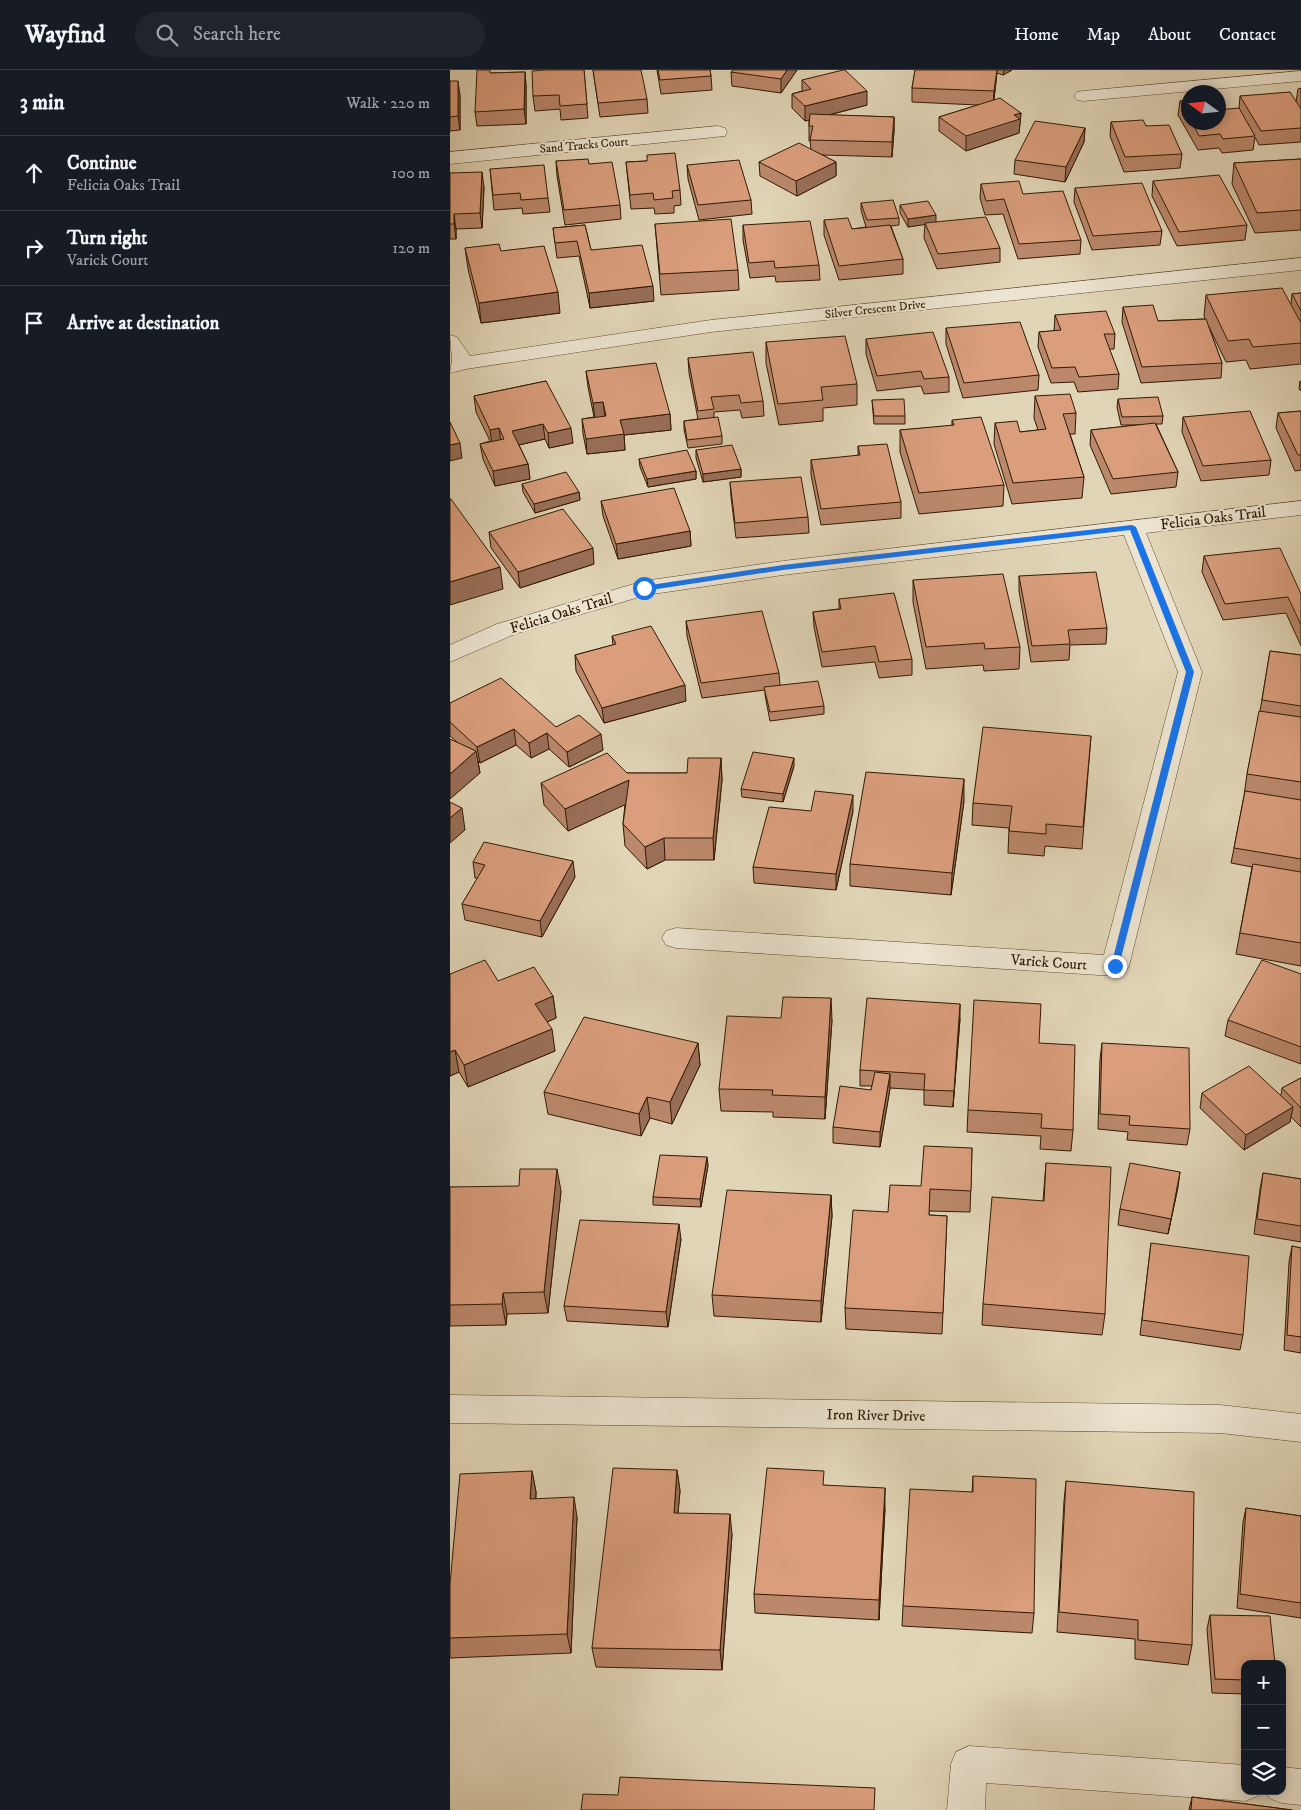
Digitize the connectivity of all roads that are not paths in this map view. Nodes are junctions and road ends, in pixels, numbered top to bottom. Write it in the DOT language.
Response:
graph roads {
  1 [pos="1301,76"];
  2 [pos="1083,96"];
  3 [pos="718,132"];
  4 [pos="450,158"];
  5 [pos="1301,264"];
  6 [pos="450,341"];
  7 [pos="457,365"];
  8 [pos="1301,508"];
  9 [pos="1132,527"];
  10 [pos="450,654"];
  11 [pos="676,938"];
  12 [pos="450,1409"];
  13 [pos="1301,1428"];
  14 [pos="1241,1783"];
  15 [pos="1286,1785"];
  16 [pos="1301,1786"];
  17 [pos="966,1810"];
  1 -- 2 [label="street"];
  3 -- 4 [label="street, Sand Tracks Court"];
  5 -- 7 [label="street, Silver Crescent Drive"];
  6 -- 7 [label="street"];
  8 -- 9 [label="street, Felicia Oaks Trail"];
  9 -- 10 [label="street, Felicia Oaks Trail"];
  9 -- 11 [label="street, Varick Court"];
  12 -- 13 [label="street, Iron River Drive"];
  14 -- 17 [label="street"];
  15 -- 16 [label="street"];
}
